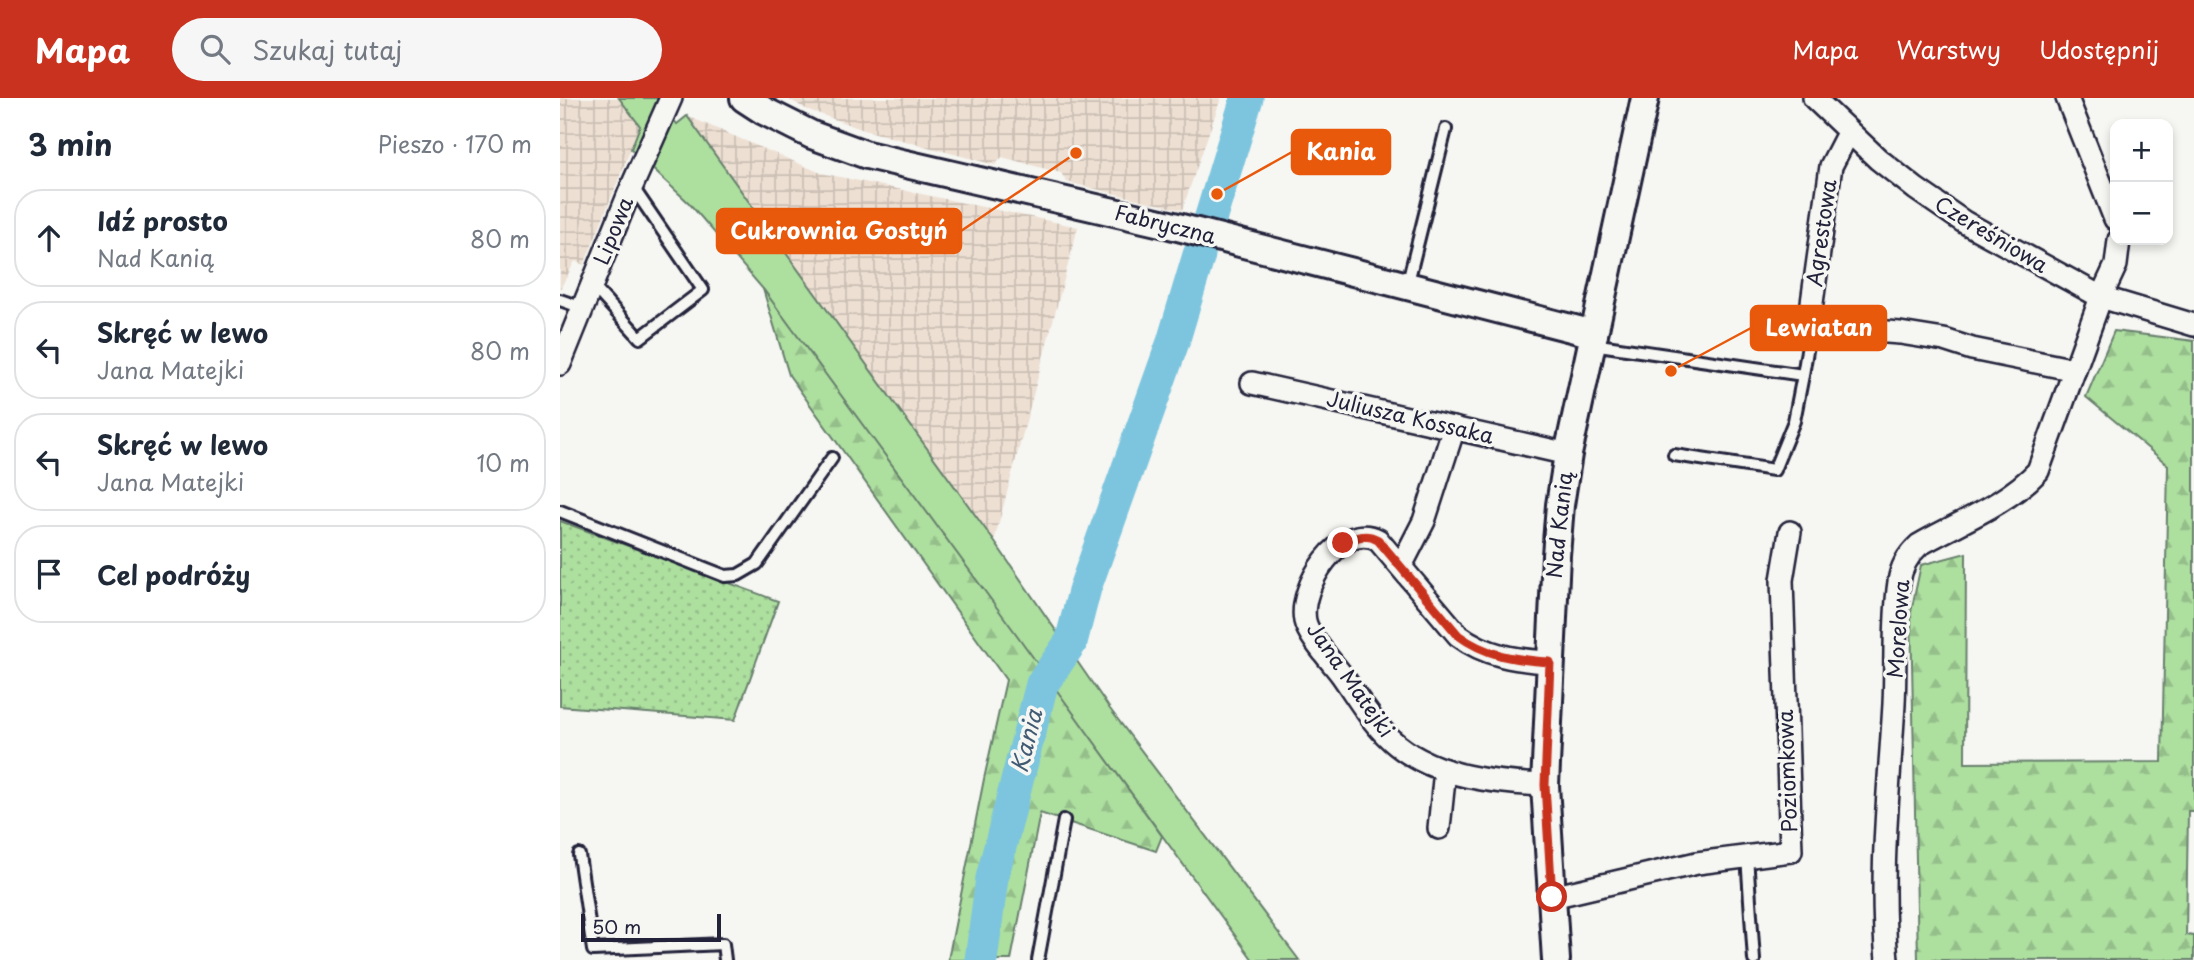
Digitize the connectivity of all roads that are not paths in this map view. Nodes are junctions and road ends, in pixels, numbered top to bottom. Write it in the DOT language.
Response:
graph roads {
  1 [pos="671,98"];
  2 [pos="744,98"];
  3 [pos="1645,98"];
  4 [pos="1814,98"];
  5 [pos="2067,98"];
  6 [pos="1446,129"];
  7 [pos="1849,133"];
  8 [pos="632,186"];
  9 [pos="2110,206"];
  10 [pos="2118,245"];
  11 [pos="592,285"];
  12 [pos="1407,286"];
  13 [pos="2101,298"];
  14 [pos="560,300"];
  15 [pos="583,309"];
  16 [pos="1812,320"];
  17 [pos="2194,325"];
  18 [pos="1593,339"];
  19 [pos="560,364"];
  20 [pos="2075,370"];
  21 [pos="1802,375"];
  22 [pos="1252,383"];
  23 [pos="1454,428"];
  24 [pos="1568,454"];
  25 [pos="1674,454"];
  26 [pos="832,458"];
  27 [pos="560,511"];
  28 [pos="1790,532"];
  29 [pos="1401,566"];
  30 [pos="1550,662"];
  31 [pos="1445,770"];
  32 [pos="1545,785"];
  33 [pos="1064,820"];
  34 [pos="1439,828"];
  35 [pos="579,855"];
  36 [pos="1747,856"];
  37 [pos="1552,897"];
  38 [pos="725,960"];
  39 [pos="1038,960"];
  40 [pos="1556,960"];
  41 [pos="1754,960"];
  42 [pos="1887,960"];
  1 -- 8 [label="street, Lipowa"];
  2 -- 12 [label="street, Fabryczna"];
  3 -- 18 [label="street, Nad Kanią"];
  4 -- 7 [label="street, Czereśniowa"];
  5 -- 9 [label="street"];
  6 -- 12 [label="lane"];
  7 -- 13 [label="street, Czereśniowa"];
  7 -- 16 [label="street, Agrestowa"];
  8 -- 11 [label="street, Lipowa"];
  8 -- 11 [label="lane"];
  10 -- 13 [label="street, Morelowa"];
  11 -- 15 [label="street, Lipowa"];
  12 -- 18 [label="street, Fabryczna"];
  13 -- 17 [label="street, Czereśniowa"];
  13 -- 20 [label="street, Morelowa"];
  14 -- 15 [label="lane"];
  15 -- 19 [label="street, Lipowa"];
  16 -- 20 [label="street"];
  16 -- 21 [label="lane"];
  18 -- 21 [label="lane"];
  18 -- 24 [label="street, Nad Kanią"];
  20 -- 42 [label="street, Morelowa"];
  21 -- 25 [label="lane"];
  22 -- 23 [label="street, Juliusza Kossaka"];
  23 -- 24 [label="street, Juliusza Kossaka"];
  23 -- 29 [label="street"];
  24 -- 30 [label="street, Nad Kanią"];
  26 -- 27 [label="lane"];
  28 -- 36 [label="street, Poziomkowa"];
  29 -- 30 [label="street, Jana Matejki"];
  29 -- 31 [label="street, Jana Matejki"];
  30 -- 32 [label="street, Nad Kanią"];
  31 -- 32 [label="street, Jana Matejki"];
  31 -- 34 [label="street"];
  32 -- 37 [label="street, Nad Kanią"];
  33 -- 39 [label="lane"];
  35 -- 38 [label="lane"];
  36 -- 37 [label="street, Poziomkowa"];
  36 -- 41 [label="lane"];
  37 -- 40 [label="street, Nad Kanią"];
}
